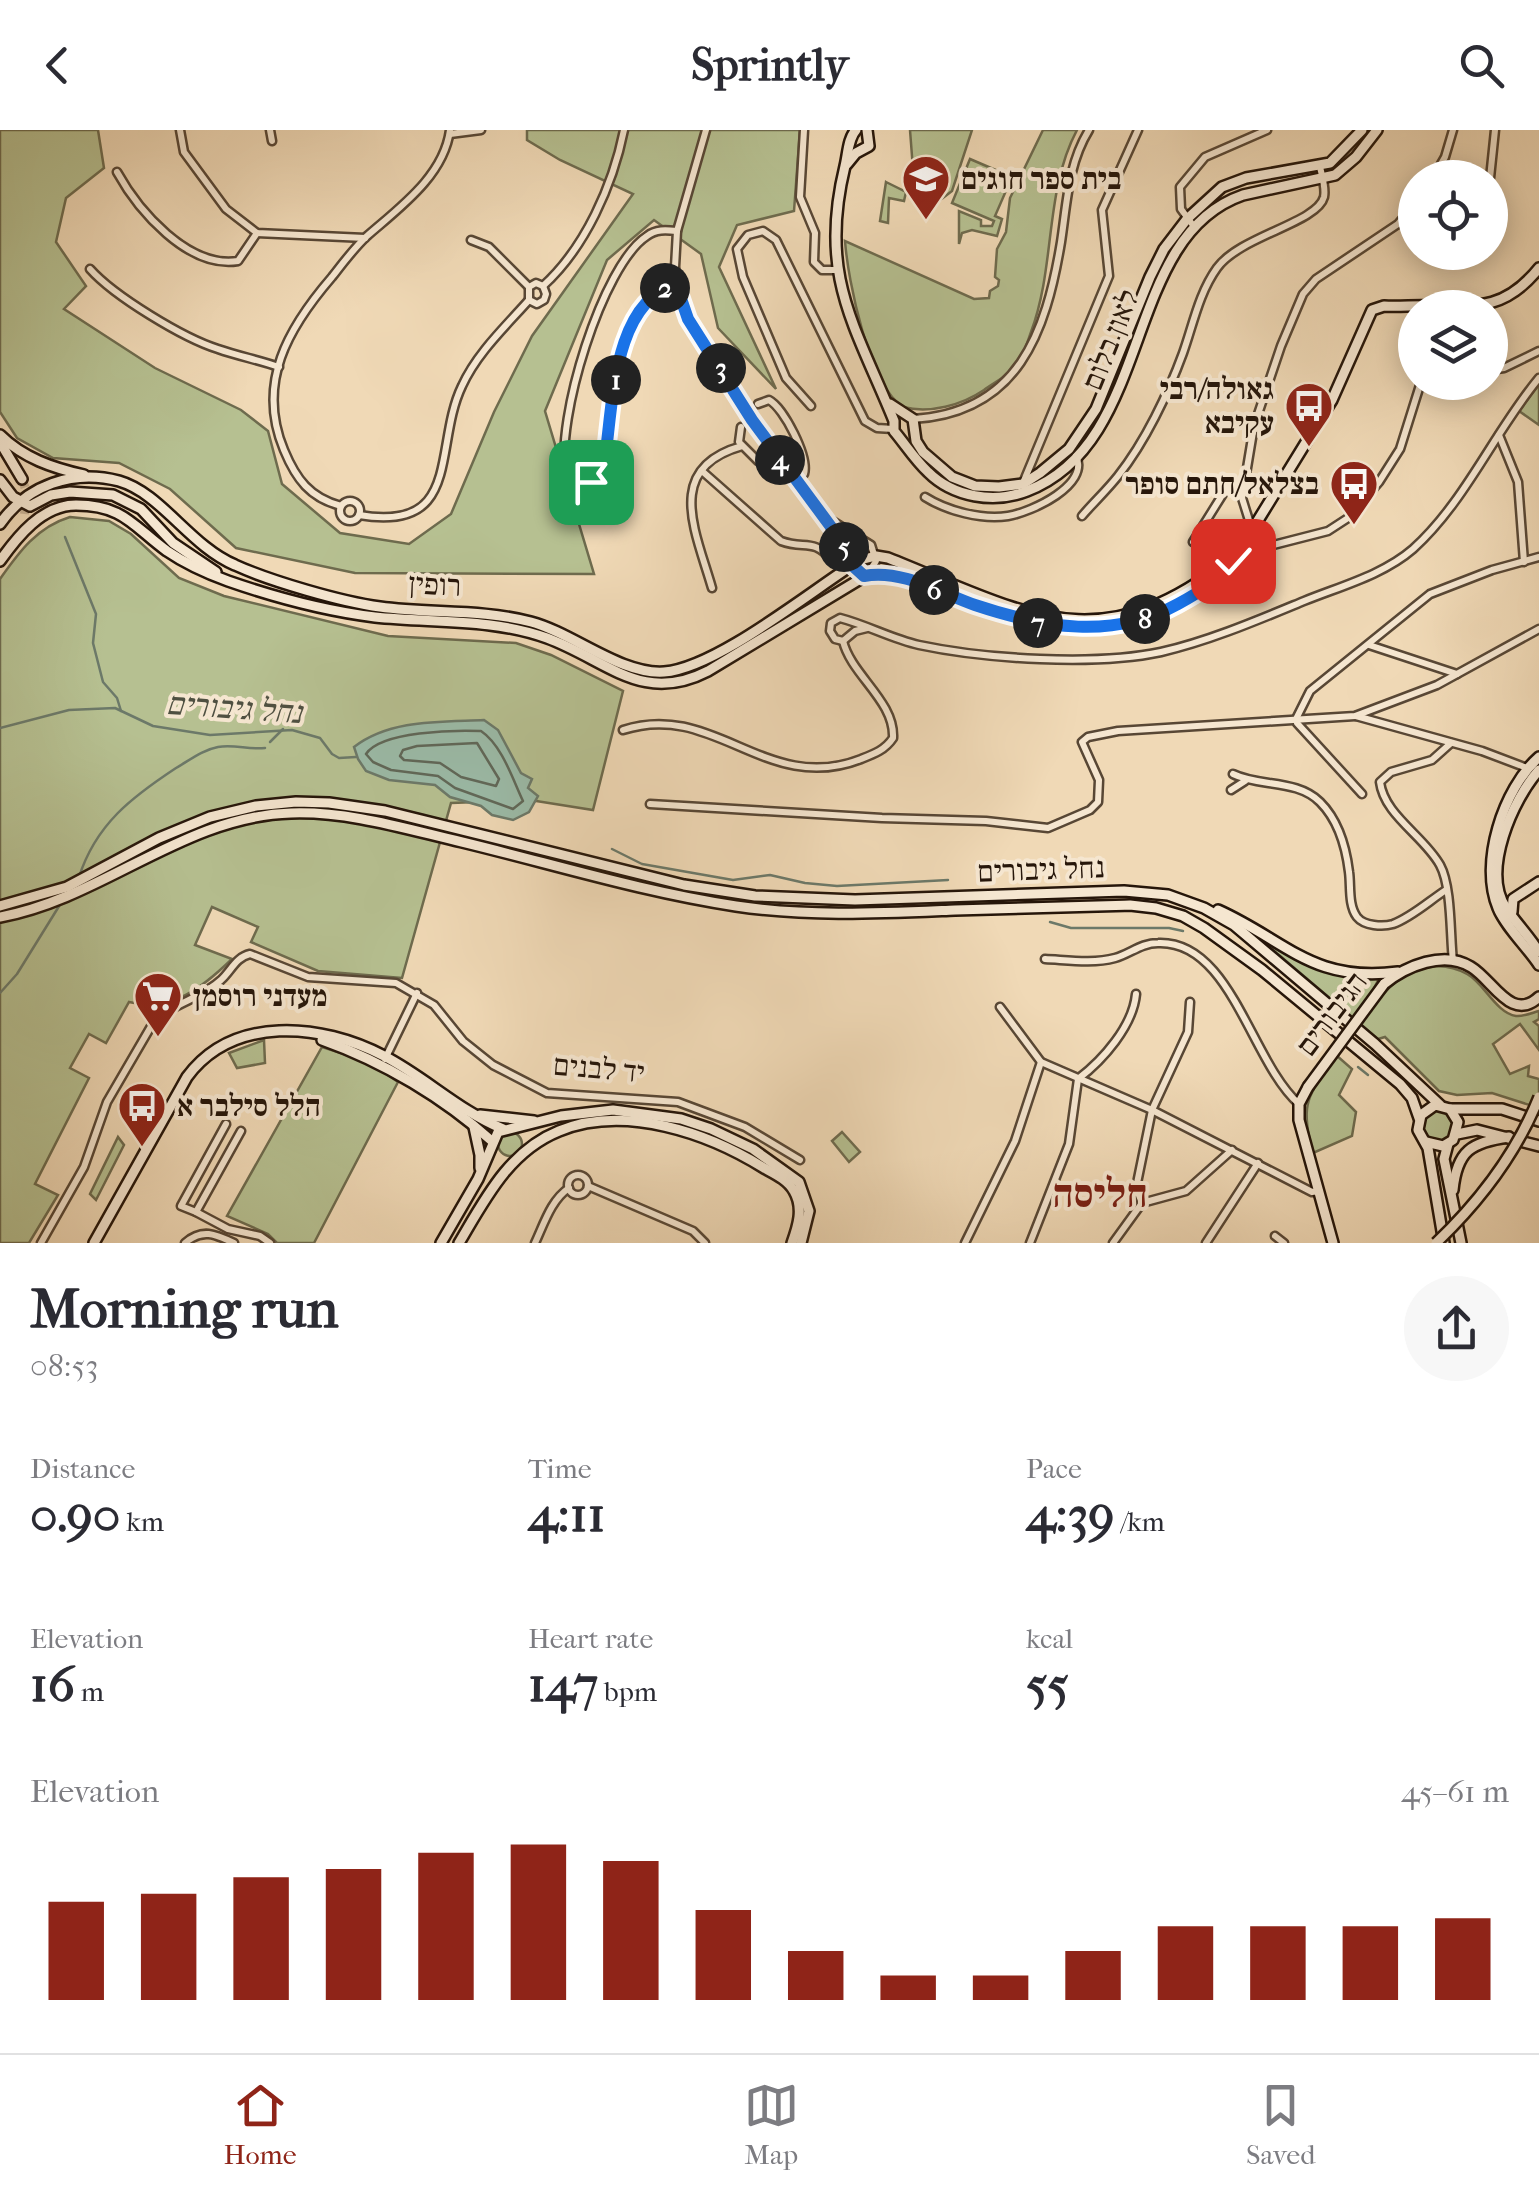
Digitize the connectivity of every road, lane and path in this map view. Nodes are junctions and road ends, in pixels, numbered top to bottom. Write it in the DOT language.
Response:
graph roads {
  1 [pos="180,130"];
  2 [pos="270,130"];
  3 [pos="481,130"];
  4 [pos="624,130"];
  5 [pos="706,130"];
  6 [pos="804,130"];
  7 [pos="1088,130"];
  8 [pos="1138,130"];
  9 [pos="1266,130"];
  10 [pos="1377,130"];
  11 [pos="1453,130"];
  12 [pos="1495,130"];
  13 [pos="864,131"];
  14 [pos="450,132"];
  15 [pos="1360,133"];
  16 [pos="272,141"];
  17 [pos="855,146"];
  18 [pos="1442,160"];
  19 [pos="1492,160"];
  20 [pos="1320,167"];
  21 [pos="117,172"];
  22 [pos="1323,180"];
  23 [pos="1187,219"];
  24 [pos="1398,224"];
  25 [pos="1195,228"];
  26 [pos="676,231"];
  27 [pos="257,233"];
  28 [pos="365,238"];
  29 [pos="472,240"];
  30 [pos="1539,256"];
  31 [pos="90,270"];
  32 [pos="837,270"];
  33 [pos="1537,271"];
  34 [pos="676,284"];
  35 [pos="529,286"];
  36 [pos="544,286"];
  37 [pos="529,300"];
  38 [pos="1539,351"];
  39 [pos="1508,366"];
  40 [pos="279,367"];
  41 [pos="1539,378"];
  42 [pos="884,398"];
  43 [pos="1415,400"];
  44 [pos="758,404"];
  45 [pos="811,406"];
  46 [pos="912,423"];
  47 [pos="740,427"];
  48 [pos="896,429"];
  49 [pos="1499,435"];
  50 [pos="0,439"];
  51 [pos="742,446"];
  52 [pos="1069,448"];
  53 [pos="1078,458"];
  54 [pos="702,470"];
  55 [pos="96,478"];
  56 [pos="22,479"];
  57 [pos="0,480"];
  58 [pos="794,480"];
  59 [pos="1023,484"];
  60 [pos="1246,486"];
  61 [pos="925,497"];
  62 [pos="19,501"];
  63 [pos="340,506"];
  64 [pos="1269,506"];
  65 [pos="1245,509"];
  66 [pos="817,511"];
  67 [pos="359,515"];
  68 [pos="1082,516"];
  69 [pos="24,518"];
  70 [pos="0,524"];
  71 [pos="1251,534"];
  72 [pos="18,536"];
  73 [pos="860,537"];
  74 [pos="1194,542"];
  75 [pos="846,550"];
  76 [pos="1239,552"];
  77 [pos="876,556"];
  78 [pos="1539,558"];
  79 [pos="832,560"];
  80 [pos="0,561"];
  81 [pos="1524,562"];
  82 [pos="852,565"];
  83 [pos="866,575"];
  84 [pos="1217,580"];
  85 [pos="232,582"];
  86 [pos="712,588"];
  87 [pos="847,620"];
  88 [pos="872,628"];
  89 [pos="1539,629"];
  90 [pos="851,634"];
  91 [pos="756,635"];
  92 [pos="842,640"];
  93 [pos="1368,644"];
  94 [pos="1457,674"];
  95 [pos="1355,716"];
  96 [pos="1296,719"];
  97 [pos="623,730"];
  98 [pos="1451,743"];
  99 [pos="1539,758"];
  100 [pos="1533,769"];
  101 [pos="1233,774"];
  102 [pos="1246,780"];
  103 [pos="1231,790"];
  104 [pos="1362,794"];
  105 [pos="650,804"];
  106 [pos="1539,882"];
  107 [pos="1446,890"];
  108 [pos="1177,898"];
  109 [pos="0,906"];
  110 [pos="1513,914"];
  111 [pos="0,919"];
  112 [pos="1539,952"];
  113 [pos="1045,960"];
  114 [pos="1453,961"];
  115 [pos="1539,965"];
  116 [pos="1398,972"];
  117 [pos="416,993"];
  118 [pos="1136,994"];
  119 [pos="1538,999"];
  120 [pos="1190,1002"];
  121 [pos="1000,1008"];
  122 [pos="384,1060"];
  123 [pos="1041,1062"];
  124 [pos="1078,1079"];
  125 [pos="1539,1097"];
  126 [pos="1299,1104"];
  127 [pos="1445,1107"];
  128 [pos="1152,1110"];
  129 [pos="472,1113"];
  130 [pos="1419,1118"];
  131 [pos="547,1120"];
  132 [pos="1539,1122"];
  133 [pos="226,1124"];
  134 [pos="474,1127"];
  135 [pos="514,1128"];
  136 [pos="502,1129"];
  137 [pos="240,1131"];
  138 [pos="1456,1134"];
  139 [pos="1509,1138"];
  140 [pos="1426,1142"];
  141 [pos="1448,1144"];
  142 [pos="1539,1146"];
  143 [pos="1232,1150"];
  144 [pos="497,1152"];
  145 [pos="521,1156"];
  146 [pos="800,1160"];
  147 [pos="1258,1163"];
  148 [pos="478,1180"];
  149 [pos="588,1186"];
  150 [pos="569,1188"];
  151 [pos="1319,1191"];
  152 [pos="1452,1197"];
  153 [pos="1142,1203"];
  154 [pos="196,1212"];
  155 [pos="1275,1236"];
  156 [pos="186,1242"];
  157 [pos="41,1243"];
  158 [pos="94,1243"];
  159 [pos="234,1243"];
  160 [pos="270,1243"];
  161 [pos="441,1243"];
  162 [pos="459,1243"];
  163 [pos="535,1243"];
  164 [pos="705,1243"];
  165 [pos="792,1243"];
  166 [pos="801,1243"];
  167 [pos="966,1243"];
  168 [pos="1030,1243"];
  169 [pos="1113,1243"];
  170 [pos="1206,1243"];
  171 [pos="1284,1243"];
  172 [pos="1333,1243"];
  173 [pos="1436,1243"];
  174 [pos="1444,1243"];
  175 [pos="1461,1243"];
  1 -- 27 [label="street"];
  2 -- 16 [label="street"];
  3 -- 14 [label="street"];
  4 -- 36 [label="street"];
  5 -- 26 [label="street"];
  6 -- 32 [label="street"];
  7 -- 46 [label="street"];
  8 -- 59 [label="street, לאון בלום"];
  9 -- 23 [label="street"];
  10 -- 22 [label="street, לאון בלום"];
  11 -- 18 [label="street"];
  12 -- 19 [label="street"];
  13 -- 17 [label="street"];
  13 -- 17 [label="street"];
  14 -- 28 [label="street"];
  15 -- 20 [label="street"];
  17 -- 32 [label="street, לאון בלום"];
  20 -- 22 [label="street"];
  20 -- 23 [label="street, לאון בלום"];
  21 -- 27 [label="street"];
  22 -- 25 [label="street, לאון בלום"];
  22 -- 68 [label="street"];
  23 -- 25 [label="street"];
  23 -- 52 [label="street, לאון בלום"];
  24 -- 60 [label="street"];
  25 -- 53 [label="street, לאון בלום"];
  26 -- 34 [label="street"];
  26 -- 34 [label="street"];
  27 -- 28 [label="street"];
  28 -- 40 [label="street"];
  29 -- 35 [label="street"];
  30 -- 33 [label="street"];
  31 -- 40 [label="street"];
  32 -- 42 [label="street, לאון בלום"];
  33 -- 64 [label="street"];
  34 -- 58 [label="street"];
  35 -- 36 [label="street"];
  35 -- 37 [label="street"];
  36 -- 37 [label="street"];
  37 -- 67 [label="street"];
  38 -- 39 [label="street"];
  40 -- 63 [label="street"];
  41 -- 49 [label="street"];
  42 -- 46 [label="street, לאון בלום"];
  42 -- 48 [label="street, לאון בלום"];
  43 -- 84 [label="street"];
  44 -- 58 [label="street"];
  45 -- 48 [label="street"];
  46 -- 48 [label="street"];
  46 -- 48 [label="street"];
  46 -- 59 [label="street, לאון בלום"];
  47 -- 51 [label="street"];
  48 -- 53 [label="street, לאון בלום"];
  49 -- 81 [label="street"];
  49 -- 88 [label="street"];
  50 -- 55 [label="street"];
  50 -- 56 [label="street"];
  51 -- 54 [label="street"];
  51 -- 58 [label="street"];
  52 -- 53 [label="street"];
  52 -- 59 [label="street, לאון בלום"];
  53 -- 61 [label="street"];
  54 -- 79 [label="street"];
  54 -- 86 [label="street"];
  55 -- 62 [label="street, רופין"];
  55 -- 91 [label="street, רופין"];
  57 -- 62 [label="street"];
  58 -- 66 [label="street"];
  60 -- 65 [label="street"];
  60 -- 74 [label="street"];
  62 -- 70 [label="street, רופין"];
  62 -- 85 [label="street"];
  63 -- 67 [label="street"];
  63 -- 67 [label="street"];
  64 -- 65 [label="street"];
  64 -- 71 [label="street"];
  65 -- 71 [label="street"];
  66 -- 73 [label="street"];
  66 -- 75 [label="street"];
  69 -- 72 [label="street"];
  71 -- 76 [label="street"];
  72 -- 80 [label="street, רופין"];
  72 -- 85 [label="street, רופין"];
  73 -- 75 [label="street"];
  73 -- 77 [label="street"];
  75 -- 82 [label="street"];
  76 -- 77 [label="street"];
  76 -- 84 [label="street"];
  77 -- 82 [label="street, רופין"];
  77 -- 83 [label="street"];
  78 -- 81 [label="street"];
  81 -- 93 [label="street"];
  82 -- 83 [label="street"];
  82 -- 91 [label="street, רופין"];
  83 -- 84 [label="street"];
  83 -- 91 [label="street, רופין"];
  85 -- 91 [label="street, רופין"];
  87 -- 88 [label="street"];
  87 -- 90 [label="street"];
  87 -- 92 [label="street"];
  88 -- 90 [label="street"];
  89 -- 94 [label="street"];
  90 -- 92 [label="street"];
  92 -- 97 [label="street"];
  93 -- 94 [label="street"];
  93 -- 96 [label="street"];
  94 -- 95 [label="street"];
  95 -- 96 [label="street"];
  95 -- 98 [label="street"];
  96 -- 104 [label="street"];
  96 -- 105 [label="street"];
  98 -- 100 [label="street"];
  98 -- 107 [label="street"];
  99 -- 100 [label="street"];
  100 -- 110 [label="street"];
  100 -- 115 [label="street"];
  101 -- 102 [label="street"];
  102 -- 103 [label="street"];
  102 -- 107 [label="street"];
  106 -- 110 [label="street"];
  107 -- 114 [label="street"];
  108 -- 109 [label="street, נחל גיבורים"];
  108 -- 116 [label="street"];
  108 -- 127 [label="street, נחל גיבורים"];
  110 -- 112 [label="street"];
  111 -- 130 [label="street, נחל גיבורים"];
  113 -- 126 [label="street"];
  114 -- 116 [label="street, הגיבורים"];
  114 -- 119 [label="street"];
  116 -- 126 [label="street, הגיבורים, bridge"];
  117 -- 122 [label="street"];
  117 -- 146 [label="street, יד לבנים"];
  117 -- 157 [label="street"];
  118 -- 124 [label="street"];
  120 -- 128 [label="street"];
  121 -- 123 [label="street"];
  122 -- 129 [label="street"];
  122 -- 134 [label="street"];
  122 -- 158 [label="street"];
  123 -- 124 [label="street"];
  123 -- 167 [label="street"];
  124 -- 128 [label="street"];
  124 -- 168 [label="street"];
  125 -- 173 [label="street, bridge"];
  126 -- 151 [label="street"];
  127 -- 130 [label="street"];
  127 -- 132 [label="street"];
  127 -- 138 [label="street"];
  128 -- 143 [label="street"];
  128 -- 153 [label="street"];
  129 -- 131 [label="street"];
  129 -- 136 [label="street"];
  130 -- 140 [label="street"];
  131 -- 135 [label="street, יד לבנים"];
  131 -- 166 [label="street, יד לבנים"];
  133 -- 154 [label="street"];
  134 -- 144 [label="street"];
  134 -- 148 [label="street"];
  135 -- 136 [label="street, יד לבנים"];
  135 -- 145 [label="street"];
  136 -- 144 [label="street"];
  137 -- 154 [label="street"];
  138 -- 139 [label="street"];
  138 -- 141 [label="street"];
  139 -- 142 [label="street"];
  139 -- 152 [label="street"];
  140 -- 141 [label="street"];
  140 -- 174 [label="street"];
  141 -- 152 [label="street"];
  143 -- 147 [label="street"];
  143 -- 153 [label="street"];
  144 -- 145 [label="street"];
  144 -- 148 [label="street"];
  145 -- 162 [label="street"];
  145 -- 165 [label="street, יד לבנים"];
  147 -- 151 [label="street"];
  147 -- 170 [label="street"];
  148 -- 161 [label="street"];
  149 -- 150 [label="street"];
  149 -- 150 [label="street"];
  149 -- 164 [label="street"];
  150 -- 163 [label="street"];
  151 -- 172 [label="street"];
  152 -- 175 [label="street"];
  153 -- 169 [label="street"];
  154 -- 160 [label="street"];
  155 -- 171 [label="street"];
  156 -- 159 [label="street"];
}
